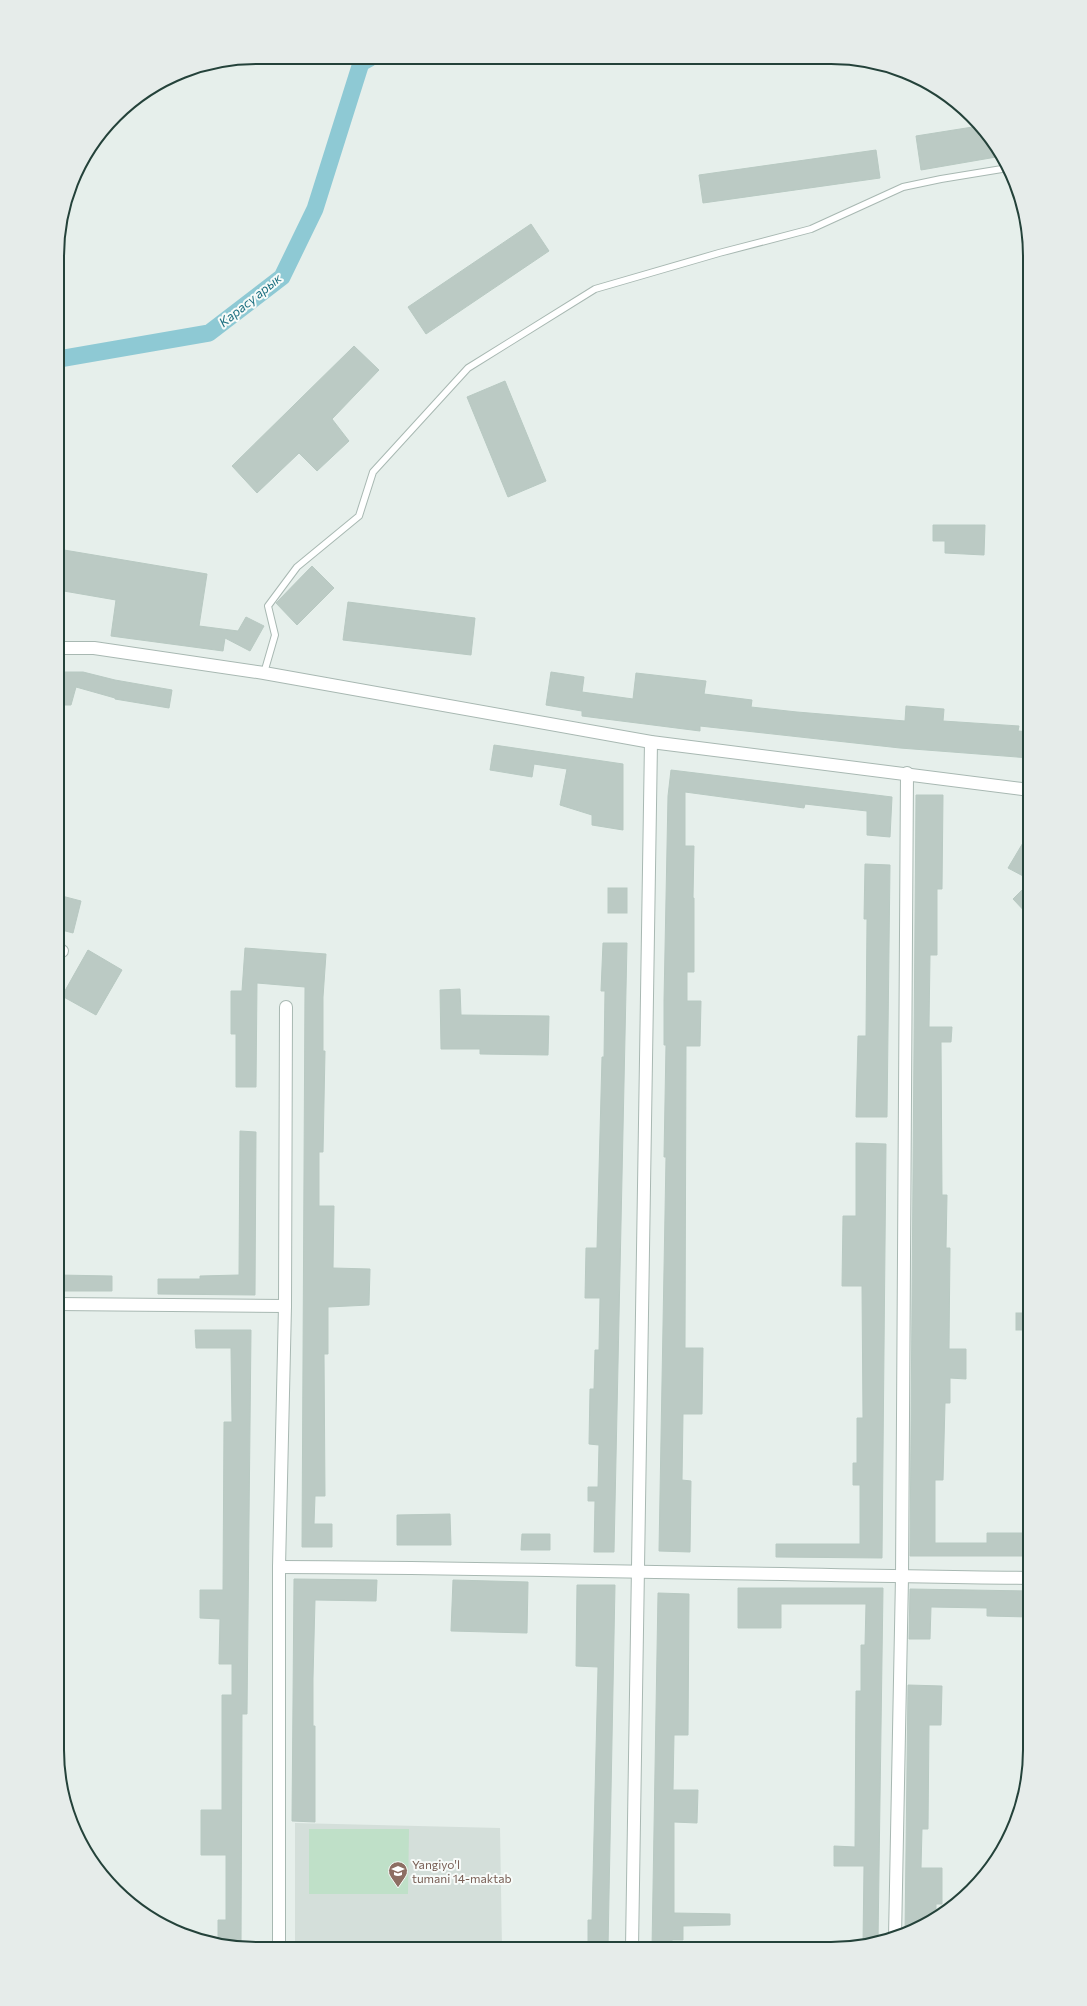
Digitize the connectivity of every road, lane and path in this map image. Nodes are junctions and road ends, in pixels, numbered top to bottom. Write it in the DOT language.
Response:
graph roads {
  1 [pos="1002,169"];
  2 [pos="64,648"];
  3 [pos="264,674"];
  4 [pos="651,742"];
  5 [pos="907,773"];
  6 [pos="1023,789"];
  7 [pos="286,1007"];
  8 [pos="64,1304"];
  9 [pos="285,1306"];
  10 [pos="280,1567"];
  11 [pos="637,1573"];
  12 [pos="902,1576"];
  13 [pos="1023,1578"];
  14 [pos="895,1931"];
  15 [pos="279,1942"];
  16 [pos="632,1942"];
  1 -- 3 [label="lane"];
  2 -- 3 [label="street"];
  3 -- 4 [label="street"];
  4 -- 5 [label="street"];
  4 -- 11 [label="street"];
  5 -- 6 [label="street"];
  5 -- 12 [label="street"];
  7 -- 9 [label="street"];
  8 -- 9 [label="street"];
  9 -- 10 [label="street"];
  10 -- 11 [label="street"];
  10 -- 15 [label="street"];
  11 -- 12 [label="street"];
  11 -- 16 [label="street"];
  12 -- 13 [label="street"];
  12 -- 14 [label="street"];
}
